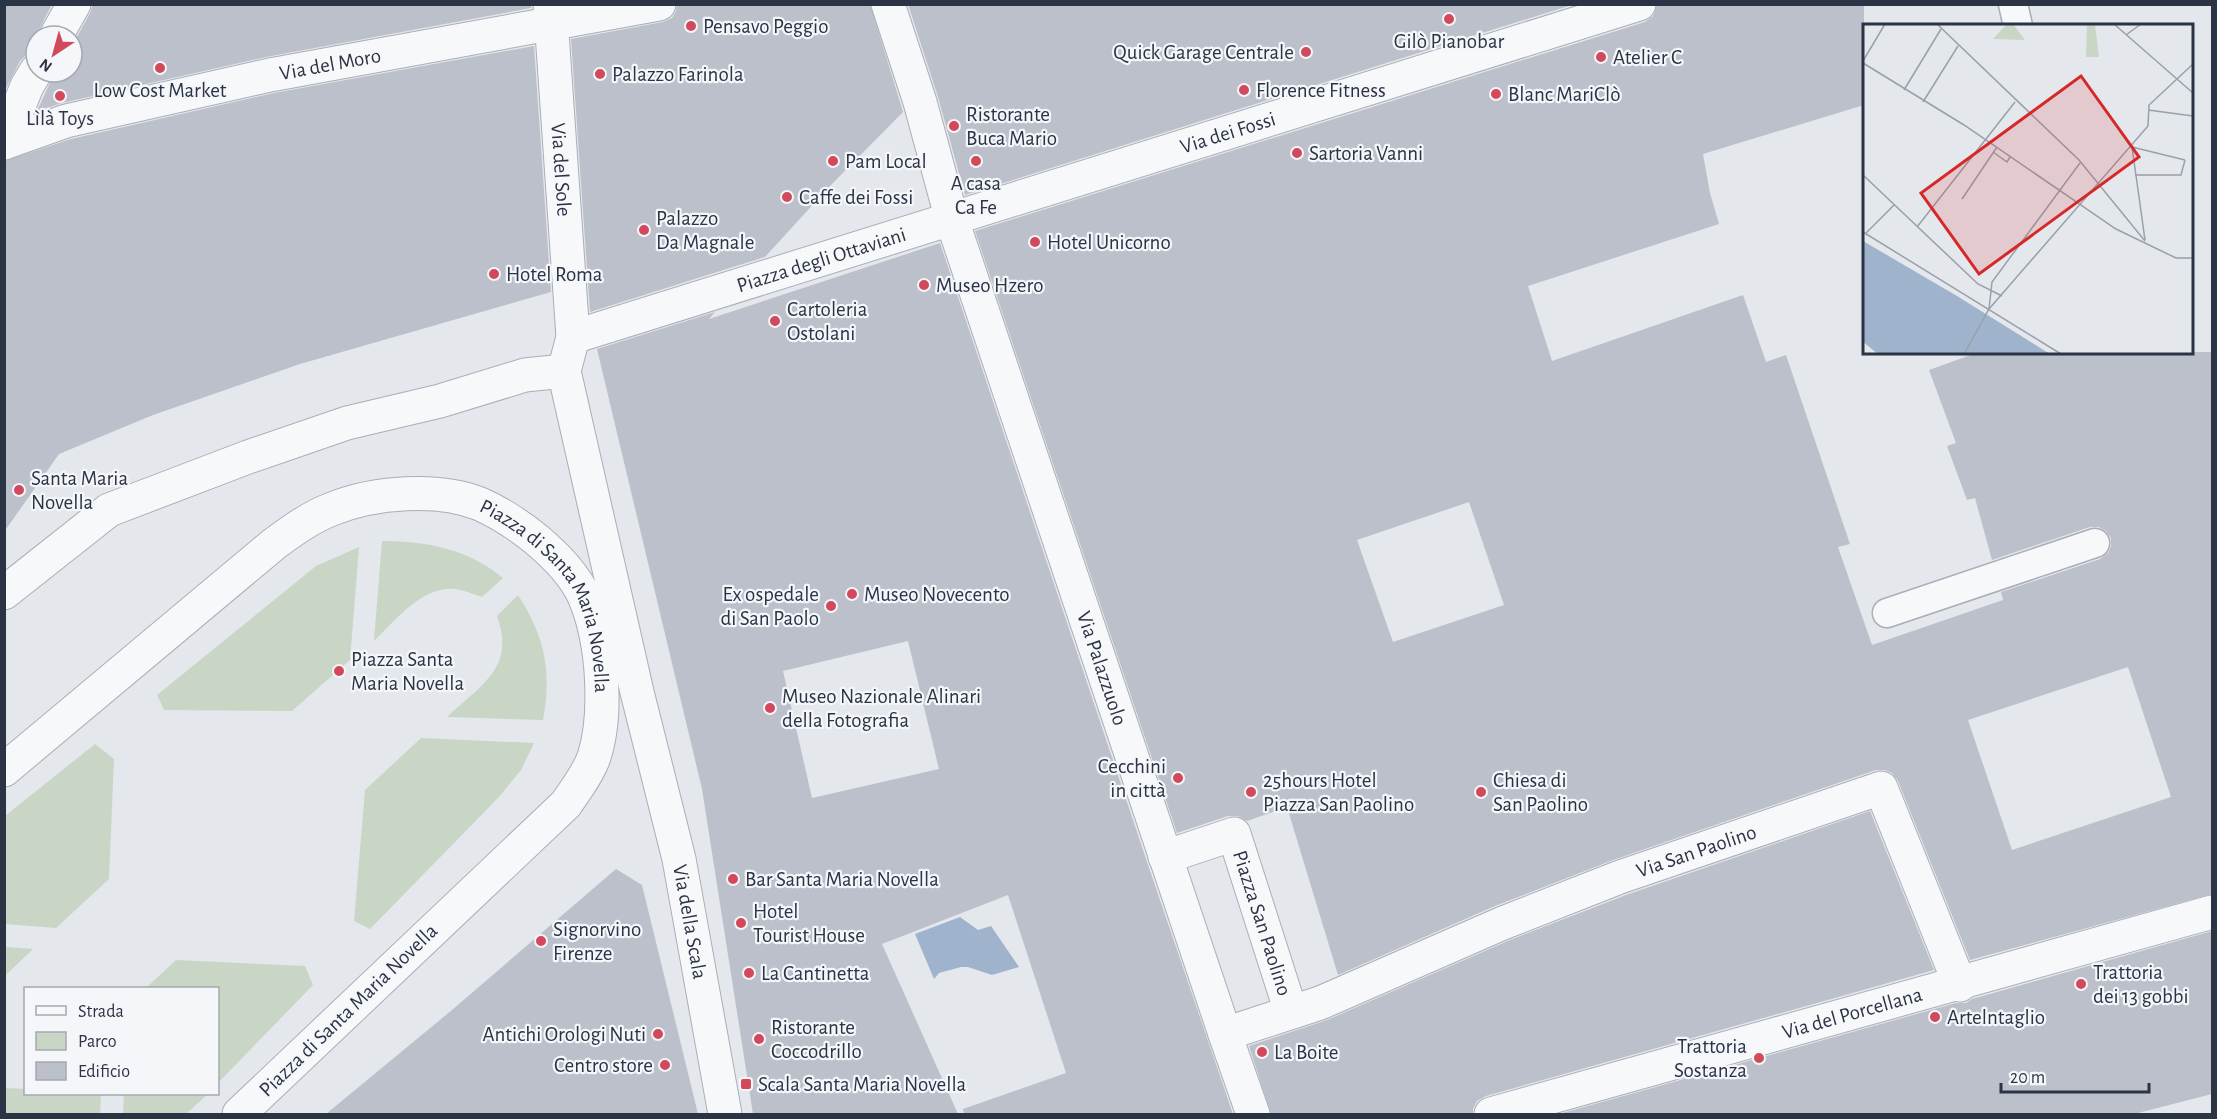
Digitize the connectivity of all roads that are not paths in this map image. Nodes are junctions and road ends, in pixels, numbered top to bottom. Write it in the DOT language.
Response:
graph roads {
  1 [pos="74,4"];
  2 [pos="659,4"];
  3 [pos="888,4"];
  4 [pos="1640,4"];
  5 [pos="2013,4"];
  6 [pos="551,14"];
  7 [pos="63,24"];
  8 [pos="2018,24"];
  9 [pos="28,84"];
  10 [pos="4,143"];
  11 [pos="952,220"];
  12 [pos="573,337"];
  13 [pos="564,370"];
  14 [pos="2095,543"];
  15 [pos="4,592"];
  16 [pos="1887,613"];
  17 [pos="4,770"];
  18 [pos="1166,856"];
  19 [pos="2212,912"];
  20 [pos="1960,985"];
  21 [pos="1305,1008"];
  22 [pos="1225,1034"];
  23 [pos="239,1114"];
  24 [pos="725,1114"];
  25 [pos="1253,1114"];
  26 [pos="1491,1114"];
  1 -- 7 [label="street"];
  2 -- 6 [label="street, Via del Moro"];
  3 -- 11 [label="street"];
  4 -- 11 [label="street, Via dei Fossi"];
  5 -- 8 [label="lane"];
  6 -- 10 [label="street, Via del Moro"];
  6 -- 12 [label="street, Via del Sole"];
  9 -- 10 [label="street"];
  11 -- 12 [label="street, Piazza degli Ottaviani"];
  11 -- 18 [label="street, Via Palazzuolo"];
  12 -- 13 [label="street"];
  13 -- 15 [label="street"];
  13 -- 24 [label="street, Via della Scala"];
  14 -- 16 [label="lane"];
  17 -- 23 [label="street, Piazza di Santa Maria Novella"];
  18 -- 21 [label="street, Piazza San Paolino"];
  18 -- 22 [label="street, Via Palazzuolo"];
  19 -- 20 [label="street, Via del Porcellana"];
  20 -- 21 [label="street, Via San Paolino"];
  20 -- 26 [label="street, Via del Porcellana"];
  21 -- 22 [label="street, Piazza San Paolino"];
  22 -- 25 [label="street, Via Palazzuolo"];
}
